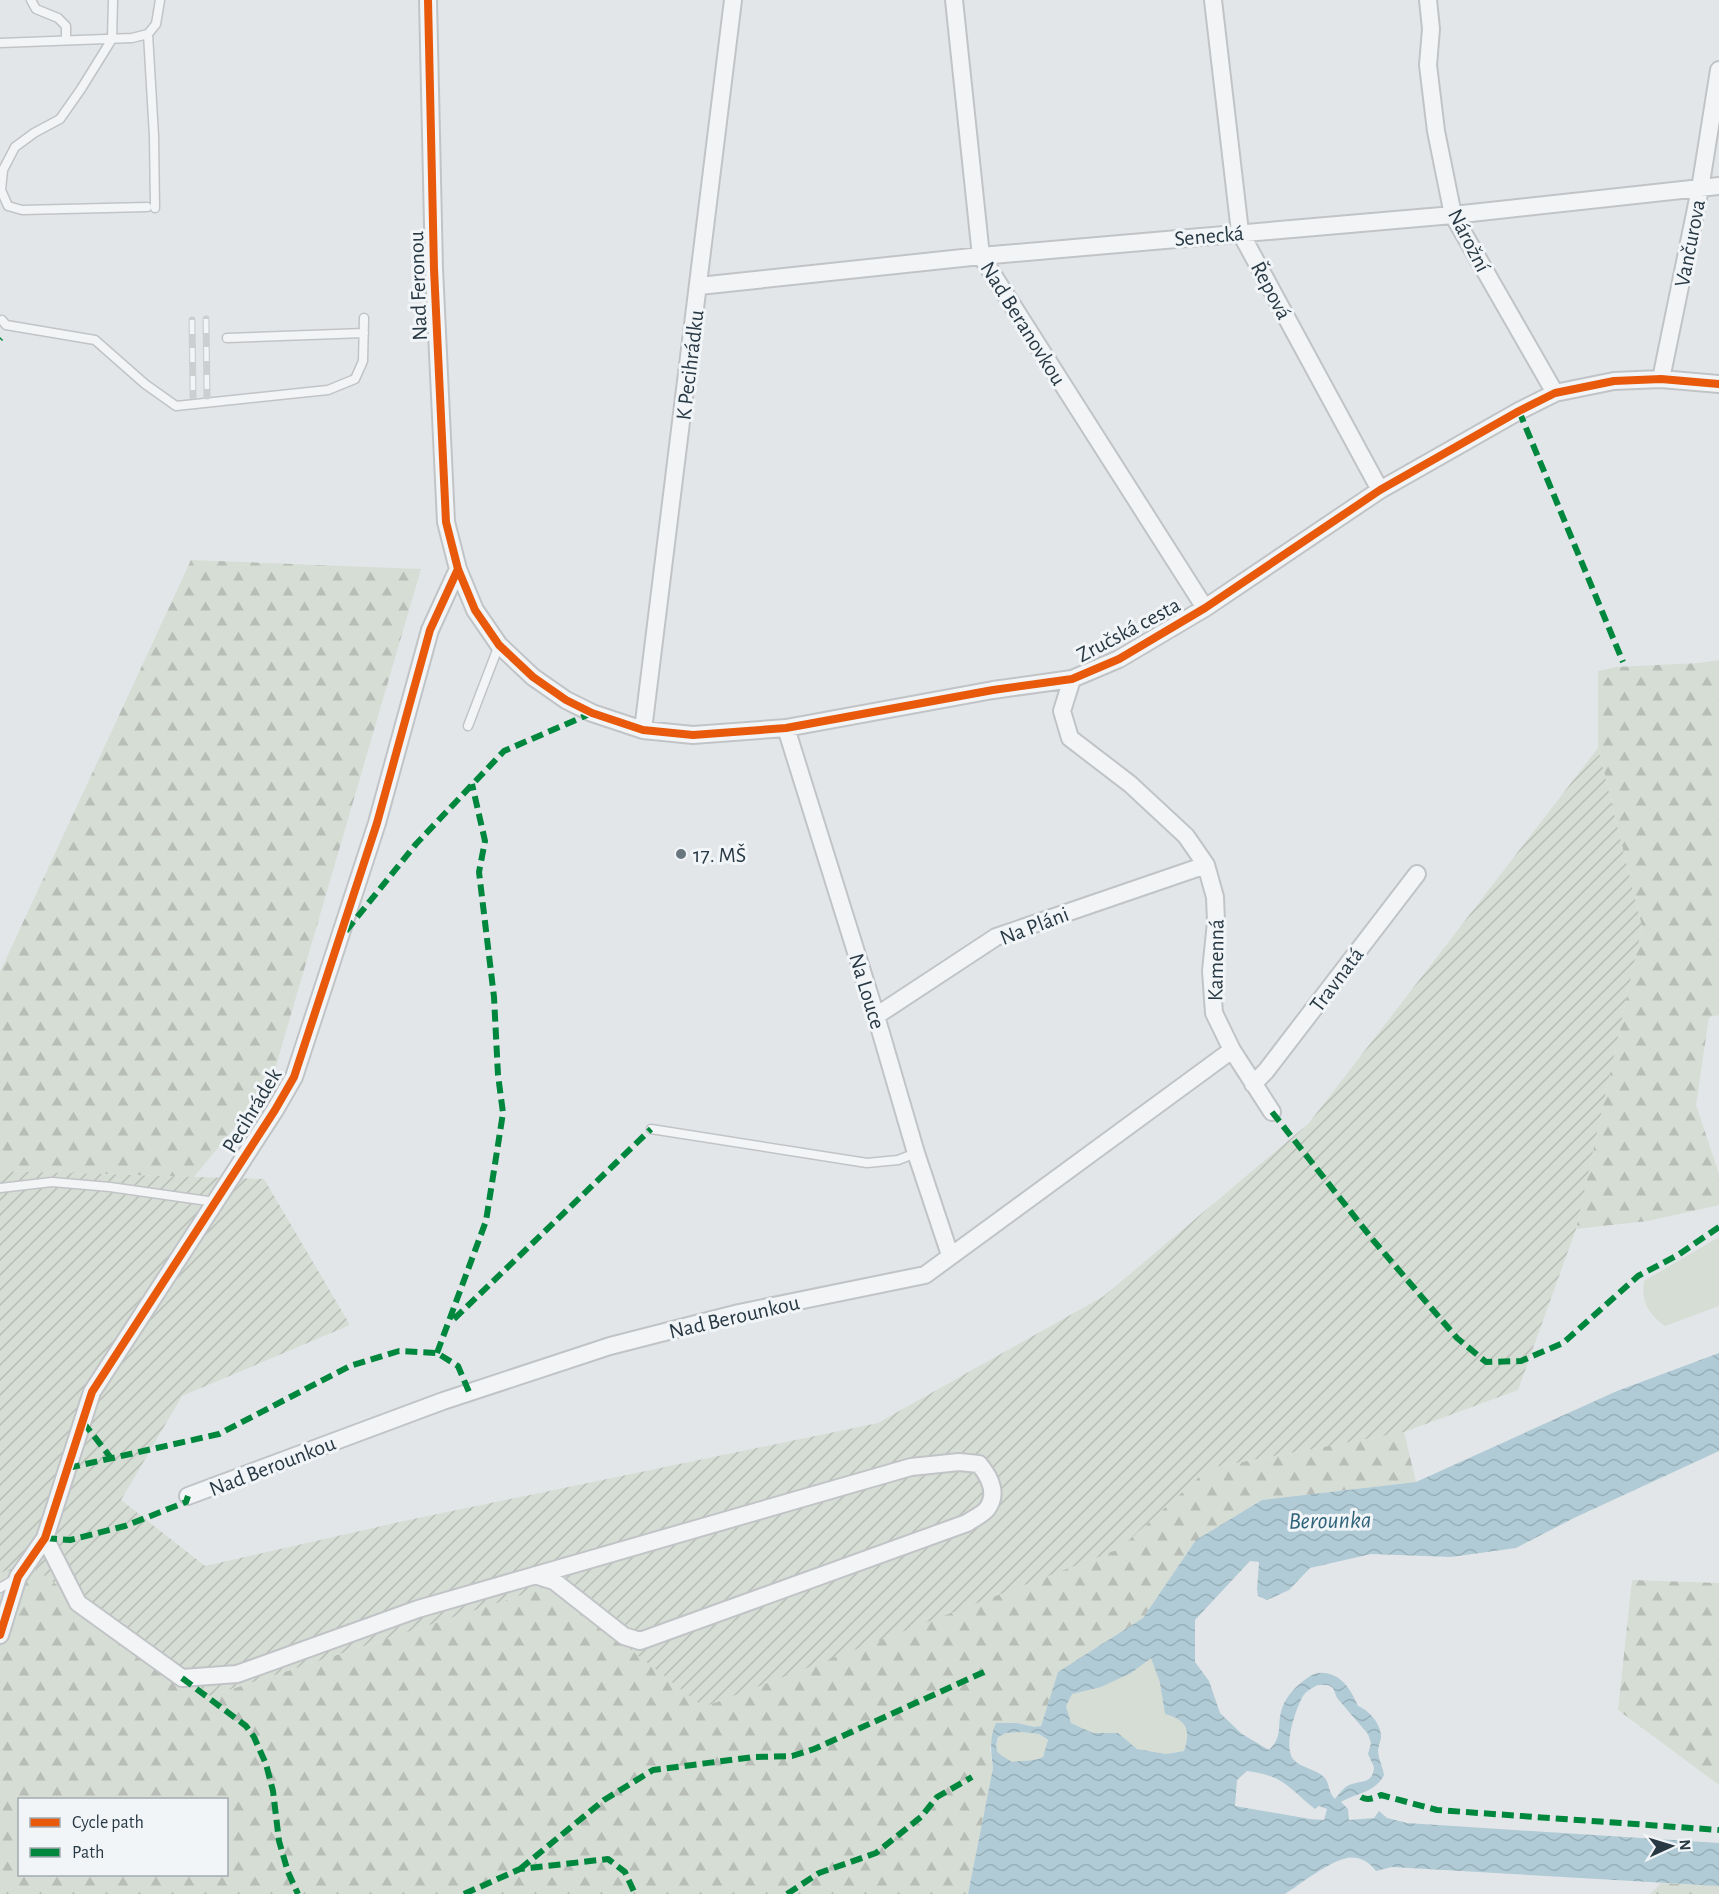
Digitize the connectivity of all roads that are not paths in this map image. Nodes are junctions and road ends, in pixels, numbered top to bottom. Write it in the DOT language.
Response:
graph roads {
  1 [pos="31,0"];
  2 [pos="113,0"];
  3 [pos="160,0"];
  4 [pos="428,0"];
  5 [pos="734,0"];
  6 [pos="954,0"];
  7 [pos="1213,0"];
  8 [pos="1428,0"];
  9 [pos="148,34"];
  10 [pos="112,39"];
  11 [pos="66,40"];
  12 [pos="0,43"];
  13 [pos="1719,70"];
  14 [pos="1719,186"];
  15 [pos="1700,189"];
  16 [pos="1453,215"];
  17 [pos="1240,232"];
  18 [pos="981,256"];
  19 [pos="699,286"];
  20 [pos="364,318"];
  21 [pos="2,320"];
  22 [pos="364,333"];
  23 [pos="227,338"];
  24 [pos="1661,379"];
  25 [pos="1719,384"];
  26 [pos="1554,393"];
  27 [pos="1380,490"];
  28 [pos="458,569"];
  29 [pos="1205,608"];
  30 [pos="499,645"];
  31 [pos="1072,679"];
  32 [pos="468,726"];
  33 [pos="786,728"];
  34 [pos="643,730"];
  35 [pos="1206,865"];
  36 [pos="1417,874"];
  37 [pos="876,1016"];
  38 [pos="1232,1050"];
  39 [pos="1253,1084"];
  40 [pos="1272,1113"];
  41 [pos="651,1130"];
  42 [pos="916,1153"];
  43 [pos="0,1188"];
  44 [pos="214,1202"];
  45 [pos="950,1255"];
  46 [pos="188,1496"];
  47 [pos="45,1538"];
  48 [pos="535,1575"];
  49 [pos="18,1577"];
  50 [pos="0,1588"];
  51 [pos="1,1632"];
  1 -- 11 [label="lane"];
  2 -- 10 [label="lane"];
  3 -- 9 [label="lane"];
  4 -- 28 [label="street, Nad Feronou"];
  5 -- 19 [label="street, K Pecihrádku"];
  6 -- 18 [label="street, Nad Beranovkou"];
  7 -- 17 [label="street, Řepová"];
  8 -- 16 [label="street, Nárožní"];
  9 -- 10 [label="lane"];
  9 -- 10 [label="lane"];
  10 -- 11 [label="lane"];
  11 -- 12 [label="lane"];
  13 -- 15 [label="street, Vančurova"];
  14 -- 15 [label="street, Senecká"];
  15 -- 16 [label="street, Senecká"];
  15 -- 24 [label="street, Vančurova"];
  16 -- 17 [label="street, Senecká"];
  16 -- 26 [label="street, Nárožní"];
  17 -- 18 [label="street, Senecká"];
  17 -- 27 [label="street, Řepová"];
  18 -- 19 [label="street, Senecká"];
  18 -- 29 [label="street, Nad Beranovkou"];
  19 -- 34 [label="street, K Pecihrádku"];
  20 -- 22 [label="lane"];
  21 -- 22 [label="lane"];
  22 -- 23 [label="lane"];
  24 -- 25 [label="street, Zručská cesta"];
  24 -- 26 [label="street, Zručská cesta"];
  26 -- 27 [label="street, Zručská cesta"];
  27 -- 29 [label="street, Zručská cesta"];
  28 -- 30 [label="street, Zručská cesta"];
  28 -- 44 [label="street, Pecihrádek"];
  29 -- 31 [label="street, Zručská cesta"];
  30 -- 32 [label="lane"];
  30 -- 34 [label="street, Zručská cesta"];
  31 -- 33 [label="street, Zručská cesta"];
  31 -- 35 [label="street, Zručská cesta"];
  33 -- 34 [label="street, Zručská cesta"];
  33 -- 37 [label="street, Na Louce"];
  35 -- 37 [label="street, Na Pláni"];
  35 -- 38 [label="street, Kamenná"];
  36 -- 39 [label="street, Travnatá"];
  37 -- 42 [label="street, Na Louce"];
  38 -- 39 [label="street, Kamenná"];
  38 -- 45 [label="street, Nad Berounkou"];
  39 -- 40 [label="street, Kamenná"];
  41 -- 42 [label="lane"];
  42 -- 45 [label="street, Na Louce"];
  43 -- 44 [label="lane"];
  44 -- 47 [label="street, Pecihrádek"];
  45 -- 46 [label="street, Nad Berounkou"];
  47 -- 48 [label="street"];
  47 -- 49 [label="street, Pecihrádek"];
  48 -- 48 [label="street"];
  49 -- 50 [label="lane"];
  49 -- 51 [label="street, Pecihrádek"];
}
